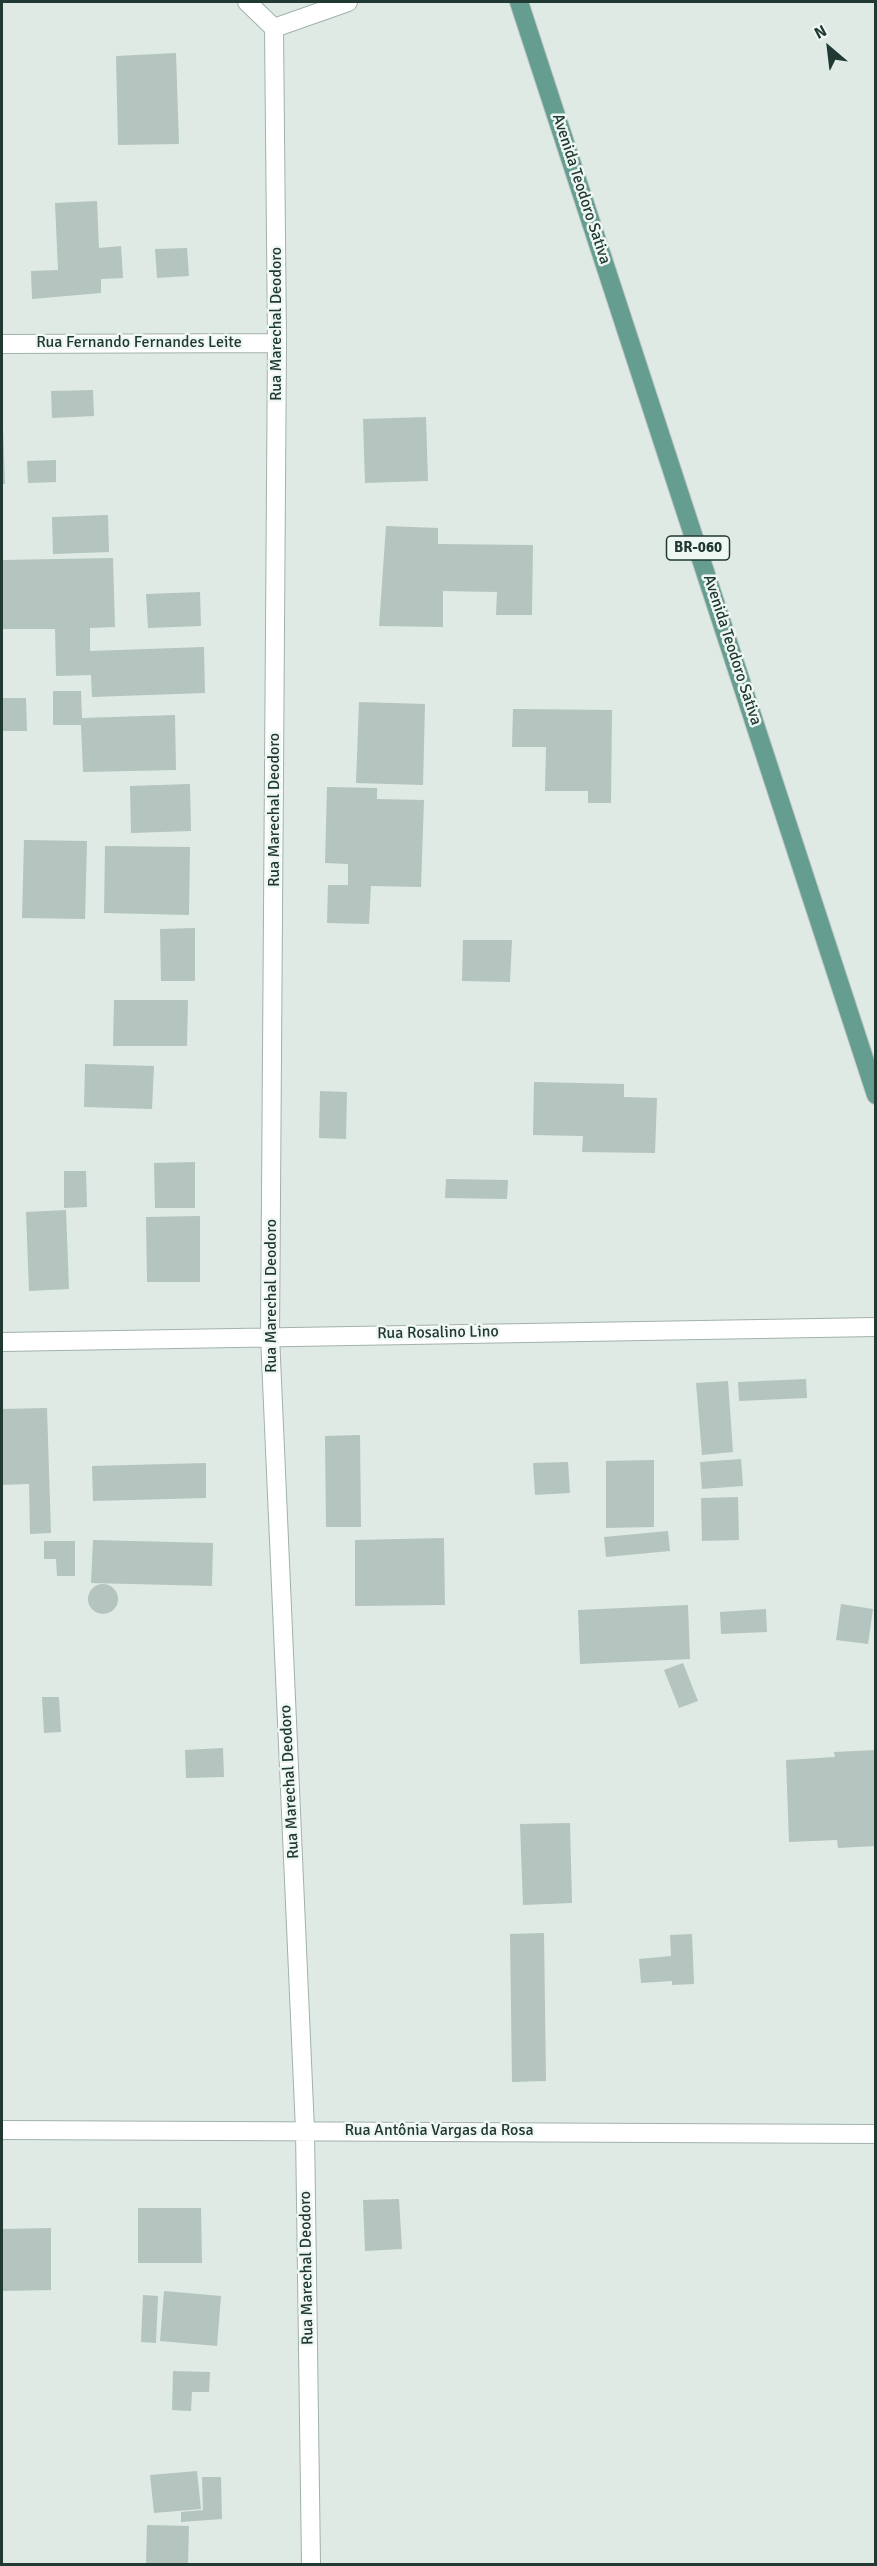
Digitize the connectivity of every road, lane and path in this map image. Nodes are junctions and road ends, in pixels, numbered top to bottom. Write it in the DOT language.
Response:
graph roads {
  1 [pos="247,2"];
  2 [pos="348,2"];
  3 [pos="519,2"];
  4 [pos="274,28"];
  5 [pos="277,342"];
  6 [pos="2,344"];
  7 [pos="876,1095"];
  8 [pos="876,1328"];
  9 [pos="270,1336"];
  10 [pos="2,1342"];
  11 [pos="2,2130"];
  12 [pos="305,2130"];
  13 [pos="876,2134"];
  14 [pos="311,2565"];
  1 -- 4 [label="street"];
  2 -- 4 [label="street"];
  3 -- 7 [label="main road, Avenida Teodoro Sativa / BR-060"];
  4 -- 5 [label="street, Rua Marechal Deodoro"];
  5 -- 6 [label="street, Rua Fernando Fernandes Leite"];
  5 -- 9 [label="street, Rua Marechal Deodoro"];
  8 -- 9 [label="street, Rua Rosalino Lino"];
  9 -- 10 [label="street, Rua Rosalino Lino"];
  9 -- 12 [label="street, Rua Marechal Deodoro"];
  11 -- 12 [label="street, Rua Antônia Vargas da Rosa"];
  12 -- 13 [label="street, Rua Antônia Vargas da Rosa"];
  12 -- 14 [label="street, Rua Marechal Deodoro"];
}
